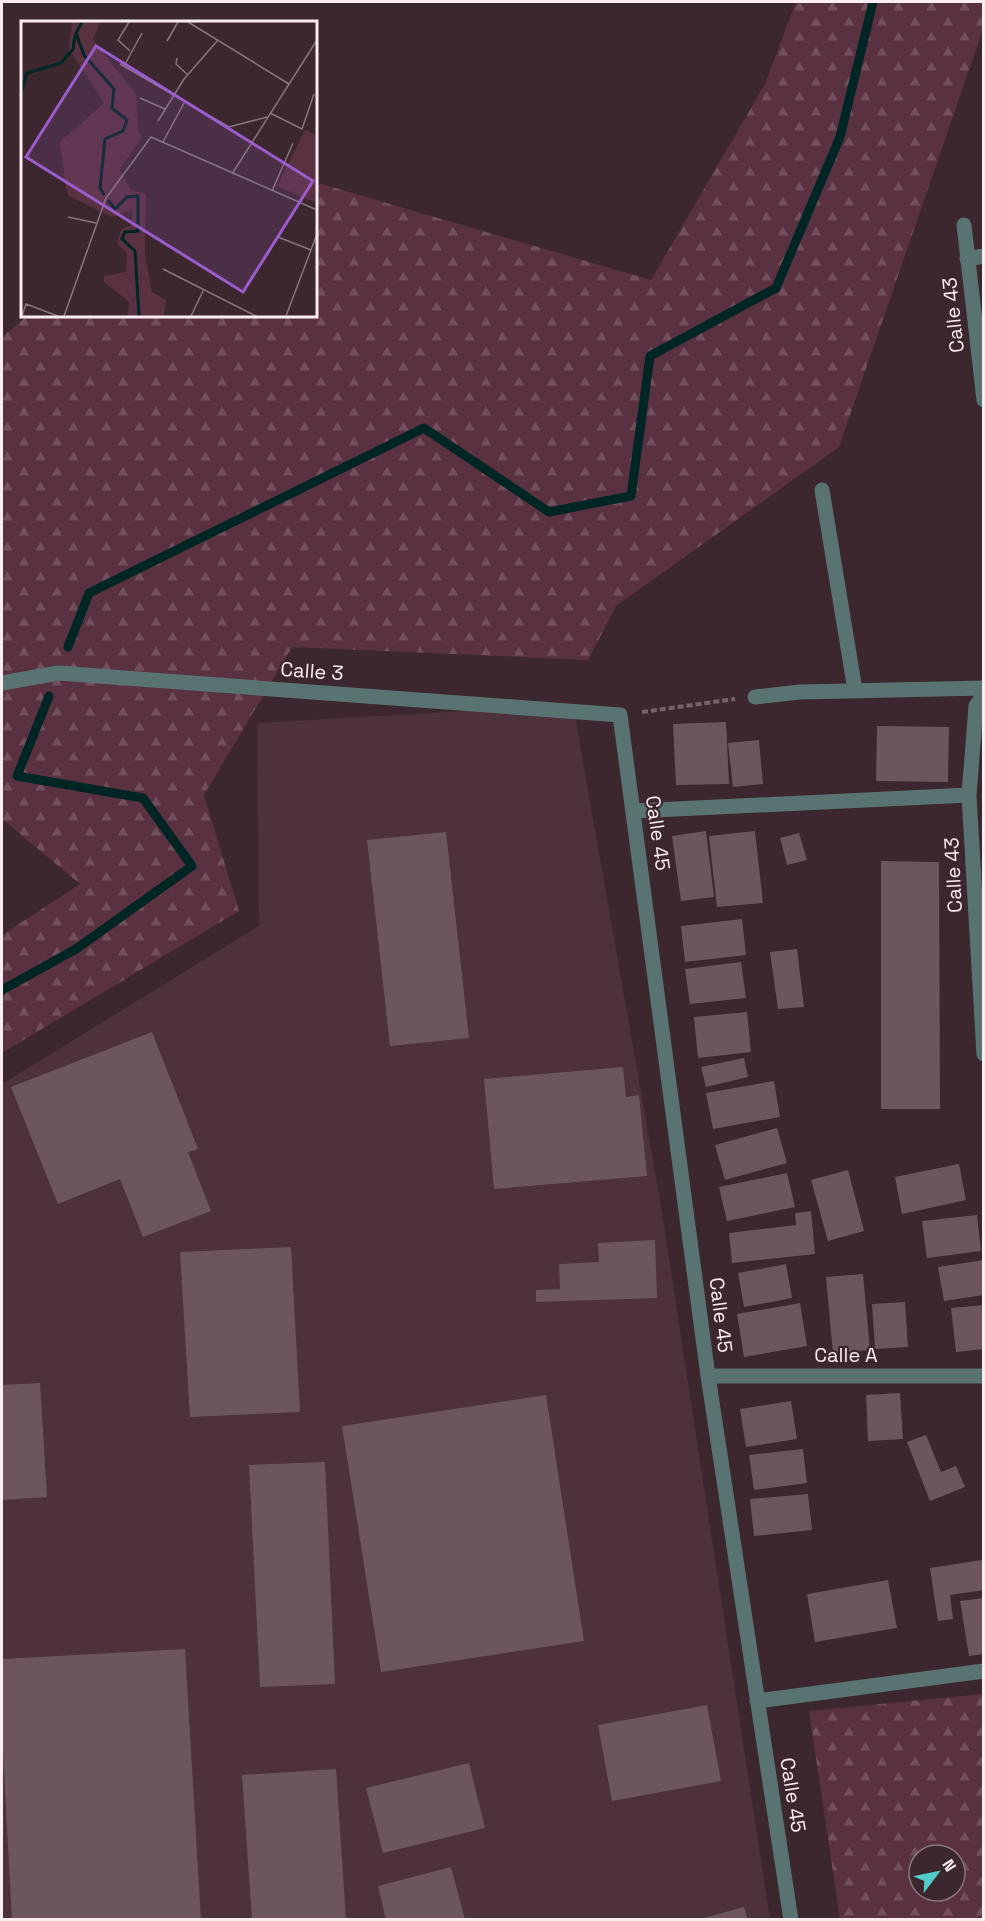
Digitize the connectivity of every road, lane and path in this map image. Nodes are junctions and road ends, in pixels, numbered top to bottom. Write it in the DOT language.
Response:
graph roads {
  1 [pos="964,225"];
  2 [pos="984,256"];
  3 [pos="968,259"];
  4 [pos="984,400"];
  5 [pos="822,489"];
  6 [pos="2,683"];
  7 [pos="984,688"];
  8 [pos="855,690"];
  9 [pos="984,695"];
  10 [pos="755,697"];
  11 [pos="620,715"];
  12 [pos="969,795"];
  13 [pos="634,811"];
  14 [pos="984,1054"];
  15 [pos="708,1376"];
  16 [pos="984,1376"];
  17 [pos="984,1671"];
  18 [pos="757,1701"];
  19 [pos="791,1920"];
  1 -- 3 [label="street, Calle 43"];
  2 -- 3 [label="street"];
  3 -- 4 [label="street, Calle 43"];
  5 -- 8 [label="street"];
  6 -- 11 [label="street, Calle 3"];
  7 -- 8 [label="street"];
  8 -- 10 [label="street"];
  9 -- 12 [label="street, Calle 43"];
  10 -- 11 [label="path"];
  11 -- 13 [label="street, Calle 45"];
  12 -- 13 [label="street"];
  12 -- 14 [label="street, Calle 43"];
  13 -- 15 [label="street, Calle 45"];
  15 -- 16 [label="street, Calle A"];
  15 -- 18 [label="street, Calle 45"];
  17 -- 18 [label="street"];
  18 -- 19 [label="street, Calle 45"];
}
